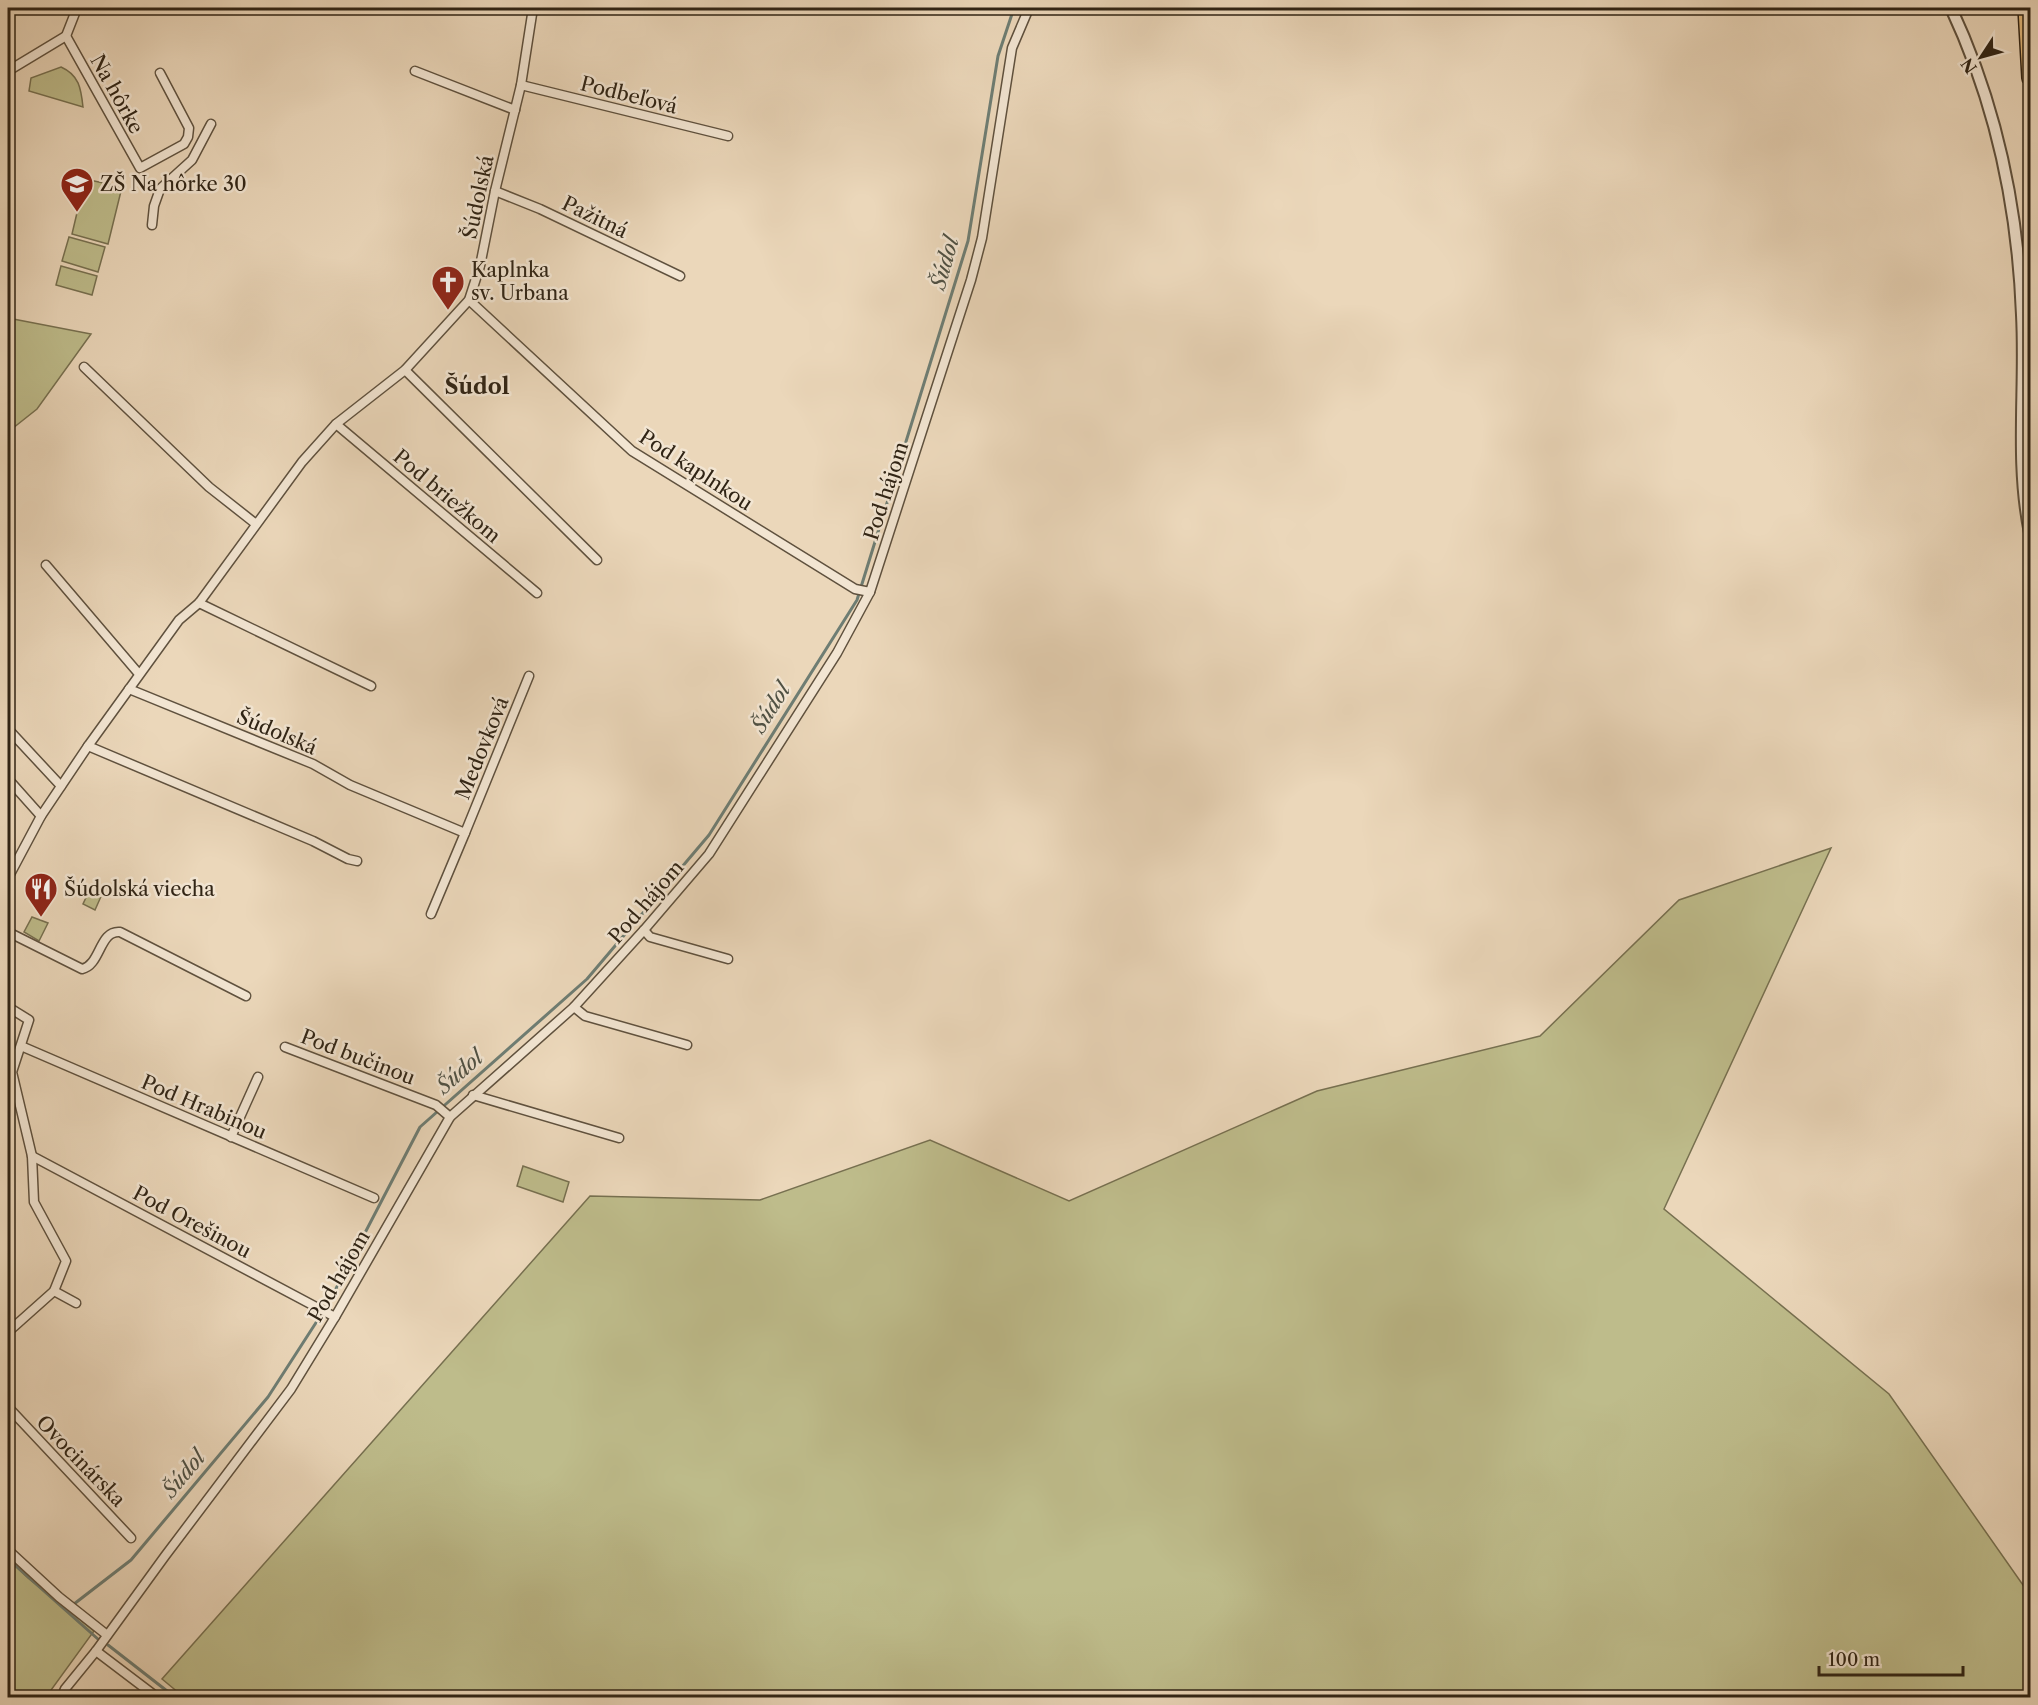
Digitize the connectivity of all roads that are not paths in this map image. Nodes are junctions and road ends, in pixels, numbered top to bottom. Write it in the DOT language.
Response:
graph roads {
  1 [pos="77,8"];
  2 [pos="533,8"];
  3 [pos="1029,8"];
  4 [pos="1951,8"];
  5 [pos="2026,8"];
  6 [pos="66,36"];
  7 [pos="8,71"];
  8 [pos="415,71"];
  9 [pos="159,73"];
  10 [pos="2031,78"];
  11 [pos="521,85"];
  12 [pos="515,110"];
  13 [pos="211,124"];
  14 [pos="728,136"];
  15 [pos="188,137"];
  16 [pos="200,144"];
  17 [pos="495,191"];
  18 [pos="152,225"];
  19 [pos="680,276"];
  20 [pos="469,300"];
  21 [pos="84,366"];
  22 [pos="405,370"];
  23 [pos="336,424"];
  24 [pos="256,524"];
  25 [pos="2031,533"];
  26 [pos="597,560"];
  27 [pos="46,565"];
  28 [pos="868,592"];
  29 [pos="537,593"];
  30 [pos="199,603"];
  31 [pos="140,674"];
  32 [pos="530,676"];
  33 [pos="371,686"];
  34 [pos="129,689"];
  35 [pos="8,729"];
  36 [pos="88,746"];
  37 [pos="8,779"];
  38 [pos="61,786"];
  39 [pos="41,816"];
  40 [pos="465,832"];
  41 [pos="357,861"];
  42 [pos="8,878"];
  43 [pos="431,914"];
  44 [pos="644,930"];
  45 [pos="8,932"];
  46 [pos="728,959"];
  47 [pos="246,996"];
  48 [pos="8,1007"];
  49 [pos="574,1007"];
  50 [pos="687,1045"];
  51 [pos="21,1046"];
  52 [pos="285,1047"];
  53 [pos="258,1077"];
  54 [pos="473,1095"];
  55 [pos="447,1114"];
  56 [pos="231,1137"];
  57 [pos="620,1138"];
  58 [pos="32,1156"];
  59 [pos="374,1198"];
  60 [pos="54,1291"];
  61 [pos="76,1303"];
  62 [pos="335,1317"];
  63 [pos="8,1332"];
  64 [pos="8,1407"];
  65 [pos="131,1538"];
  66 [pos="8,1550"];
  67 [pos="107,1635"];
  68 [pos="96,1651"];
  69 [pos="154,1697"];
  70 [pos="61,1698"];
  1 -- 6 [label="street"];
  2 -- 11 [label="street, Šúdolská"];
  3 -- 28 [label="street, Pod hájom"];
  4 -- 25 [label="street"];
  5 -- 10 [label="highway"];
  6 -- 7 [label="street"];
  6 -- 15 [label="street, Na hôrke"];
  8 -- 12 [label="street"];
  9 -- 15 [label="street"];
  11 -- 12 [label="street, Šúdolská"];
  11 -- 14 [label="street, Podbeľová"];
  12 -- 17 [label="street, Šúdolská"];
  13 -- 16 [label="street"];
  15 -- 16 [label="street"];
  16 -- 18 [label="street"];
  17 -- 19 [label="street, Pažitná"];
  17 -- 20 [label="street, Šúdolská"];
  20 -- 22 [label="street, Šúdolská"];
  20 -- 28 [label="street, Pod kaplnkou"];
  21 -- 24 [label="street"];
  22 -- 23 [label="street, Šúdolská"];
  22 -- 26 [label="street"];
  23 -- 24 [label="street, Šúdolská"];
  23 -- 29 [label="street, Pod briežkom"];
  24 -- 30 [label="street, Šúdolská"];
  27 -- 31 [label="street"];
  28 -- 44 [label="street, Pod hájom"];
  30 -- 31 [label="street, Šúdolská"];
  30 -- 33 [label="street"];
  31 -- 34 [label="street, Šúdolská"];
  32 -- 40 [label="street, Medovková"];
  34 -- 36 [label="street, Šúdolská"];
  34 -- 40 [label="street, Šúdolská"];
  35 -- 38 [label="street"];
  36 -- 38 [label="street, Šúdolská"];
  36 -- 41 [label="street"];
  37 -- 39 [label="street"];
  38 -- 39 [label="street, Šúdolská"];
  39 -- 42 [label="street, Šúdolská"];
  40 -- 43 [label="street, Medovková"];
  44 -- 46 [label="street"];
  44 -- 49 [label="street, Pod hájom"];
  45 -- 47 [label="street"];
  48 -- 51 [label="street"];
  49 -- 50 [label="street"];
  49 -- 54 [label="street, Pod hájom"];
  51 -- 56 [label="street, Pod Hrabinou"];
  51 -- 58 [label="street"];
  52 -- 55 [label="street, Pod bučinou"];
  53 -- 56 [label="street"];
  54 -- 55 [label="street, Pod hájom"];
  54 -- 57 [label="street"];
  55 -- 62 [label="street, Pod hájom"];
  56 -- 59 [label="street, Pod Hrabinou"];
  58 -- 60 [label="street"];
  58 -- 62 [label="street, Pod Orešinou"];
  60 -- 61 [label="street"];
  60 -- 63 [label="street"];
  62 -- 67 [label="street, Pod hájom"];
  64 -- 65 [label="street, Ovocinárska"];
  66 -- 67 [label="street"];
  67 -- 68 [label="street, Pod hájom"];
  68 -- 69 [label="street"];
  68 -- 70 [label="street, Pod hájom"];
}
